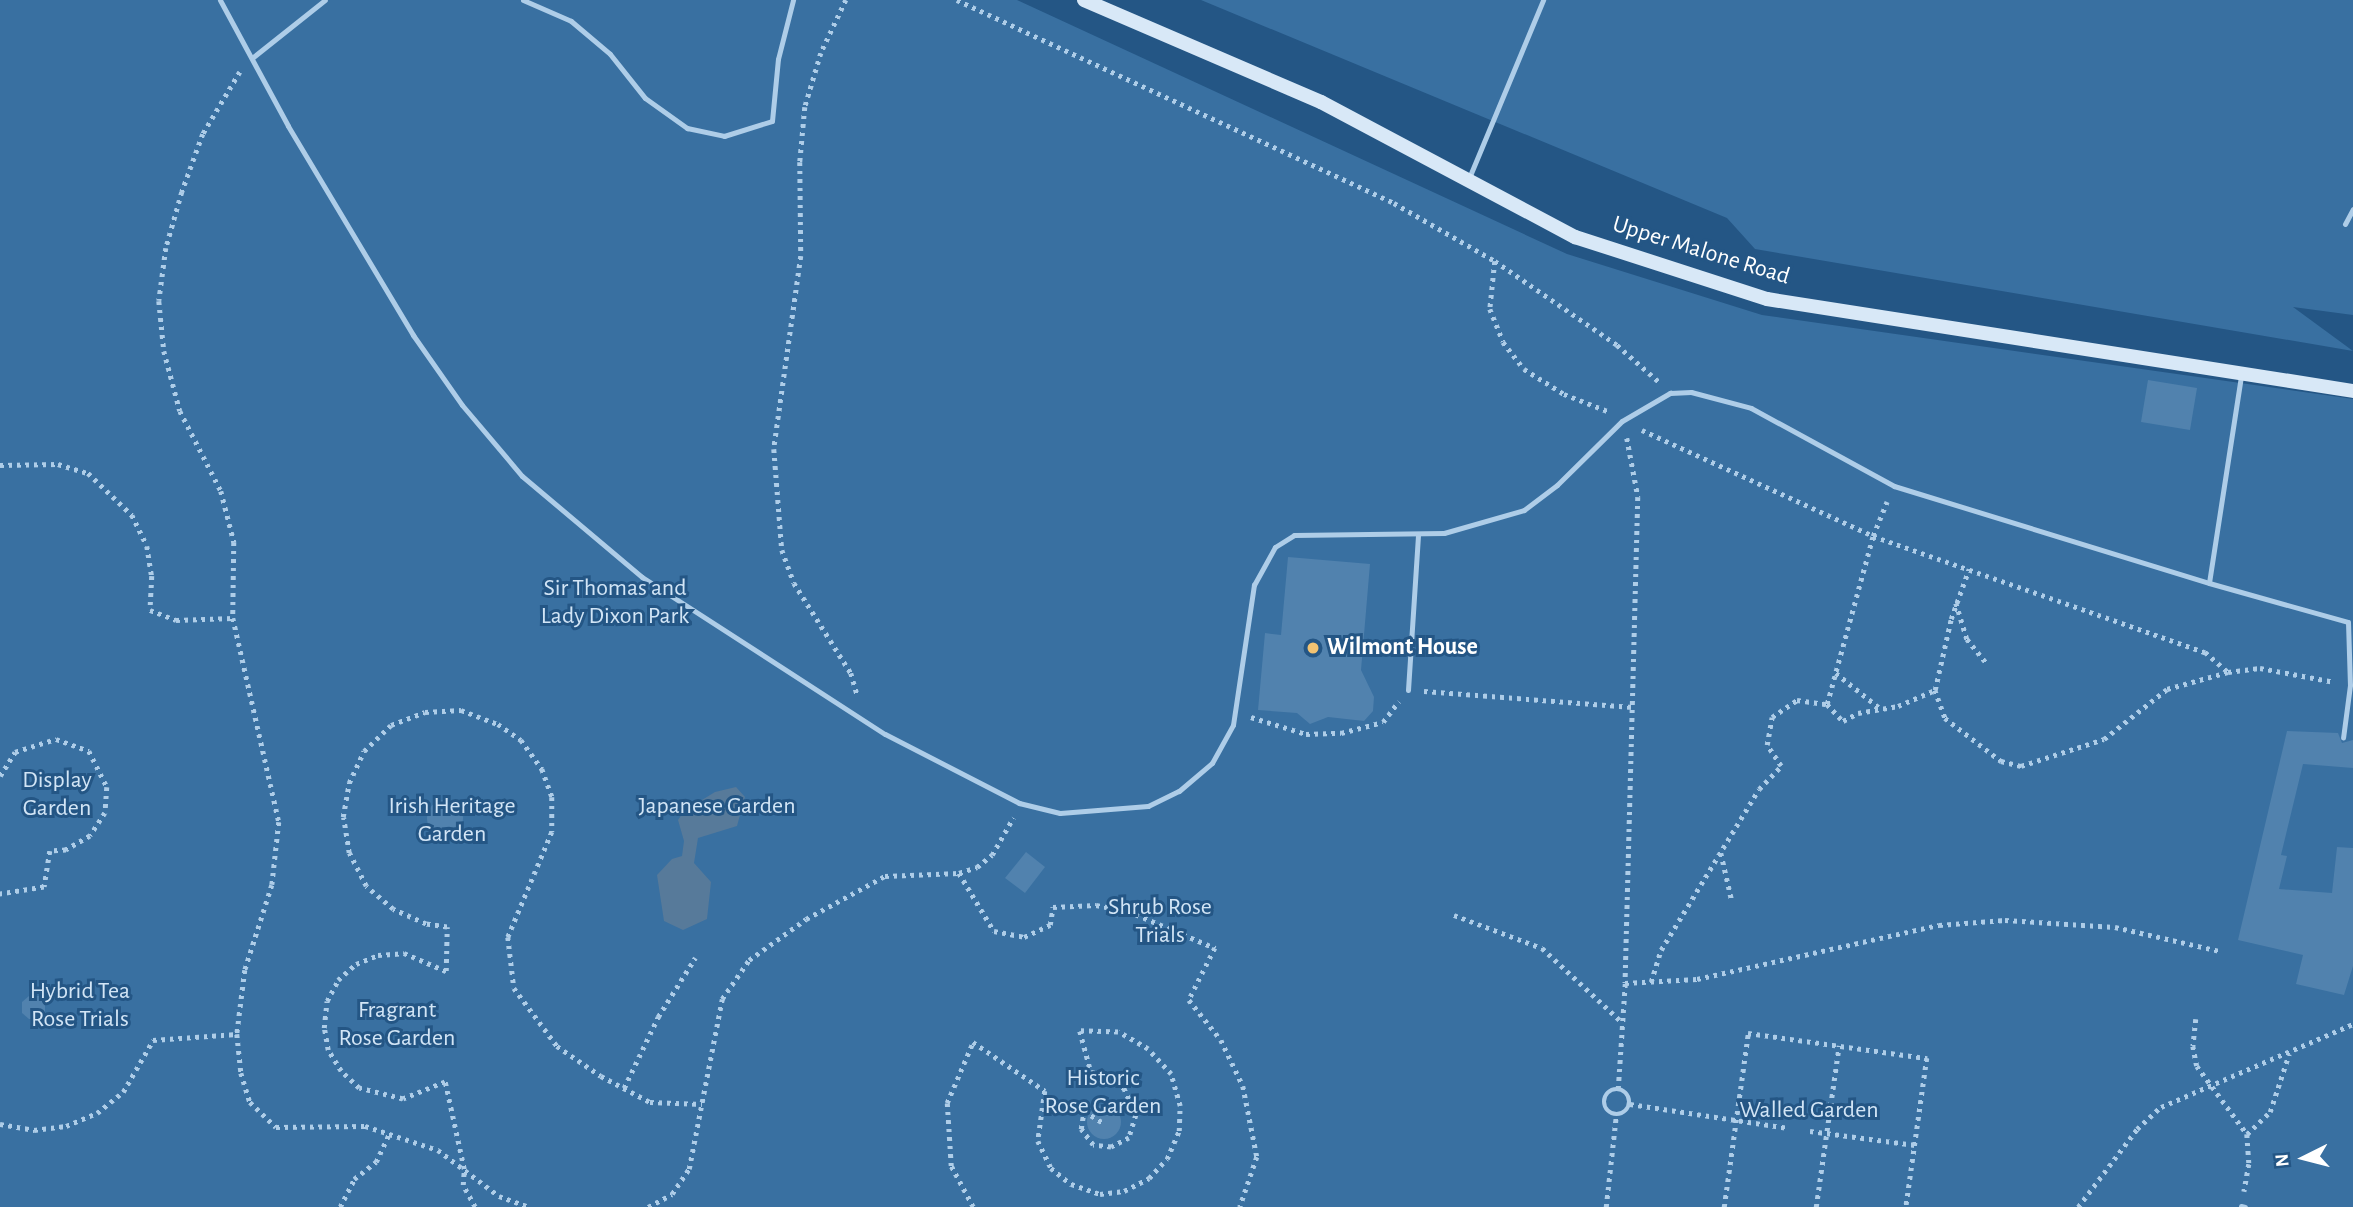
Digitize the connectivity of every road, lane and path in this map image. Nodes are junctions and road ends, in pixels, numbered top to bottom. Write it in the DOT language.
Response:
graph roads {
  1 [pos="220,0"];
  2 [pos="325,0"];
  3 [pos="523,0"];
  4 [pos="793,0"];
  5 [pos="846,0"];
  6 [pos="957,0"];
  7 [pos="1083,0"];
  8 [pos="1543,0"];
  9 [pos="252,58"];
  10 [pos="1468,181"];
  11 [pos="2353,209"];
  12 [pos="2345,224"];
  13 [pos="1495,261"];
  14 [pos="2242,373"];
  15 [pos="2353,391"];
  16 [pos="1670,393"];
  17 [pos="1622,421"];
  18 [pos="0,465"];
  19 [pos="1894,486"];
  20 [pos="1418,534"];
  21 [pos="1873,536"];
  22 [pos="1969,569"];
  23 [pos="2209,583"];
  24 [pos="1956,602"];
  25 [pos="233,618"];
  26 [pos="1987,664"];
  27 [pos="2228,672"];
  28 [pos="2351,672"];
  29 [pos="1836,673"];
  30 [pos="2350,685"];
  31 [pos="1408,690"];
  32 [pos="1935,690"];
  33 [pos="1827,705"];
  34 [pos="1632,707"];
  35 [pos="1881,709"];
  36 [pos="1234,712"];
  37 [pos="859,717"];
  38 [pos="2343,738"];
  39 [pos="0,776"];
  40 [pos="1019,803"];
  41 [pos="1721,852"];
  42 [pos="959,873"];
  43 [pos="0,894"];
  44 [pos="1732,901"];
  45 [pos="1454,915"];
  46 [pos="2220,951"];
  47 [pos="695,958"];
  48 [pos="1651,982"];
  49 [pos="1625,983"];
  50 [pos="2196,1019"];
  51 [pos="1623,1023"];
  52 [pos="2353,1024"];
  53 [pos="237,1034"];
  54 [pos="1839,1046"];
  55 [pos="2289,1053"];
  56 [pos="2207,1084"];
  57 [pos="624,1088"];
  58 [pos="1618,1089"];
  59 [pos="702,1104"];
  60 [pos="1630,1104"];
  61 [pos="1616,1116"];
  62 [pos="1736,1121"];
  63 [pos="0,1124"];
  64 [pos="1105,1124"];
  65 [pos="1788,1128"];
  66 [pos="1810,1131"];
  67 [pos="1827,1133"];
  68 [pos="389,1134"];
  69 [pos="2247,1134"];
  70 [pos="1915,1144"];
  71 [pos="464,1169"];
  72 [pos="2243,1206"];
  73 [pos="340,1207"];
  74 [pos="475,1207"];
  75 [pos="529,1207"];
  76 [pos="648,1207"];
  77 [pos="973,1207"];
  78 [pos="1240,1207"];
  79 [pos="1606,1207"];
  80 [pos="1724,1207"];
  81 [pos="1816,1207"];
  82 [pos="1906,1207"];
  83 [pos="2078,1207"];
  1 -- 9 [label="lane"];
  2 -- 9 [label="lane"];
  3 -- 4 [label="lane"];
  5 -- 37 [label="path"];
  6 -- 13 [label="path"];
  7 -- 10 [label="main road, Upper Malone Road"];
  8 -- 10 [label="lane"];
  9 -- 25 [label="path"];
  9 -- 37 [label="lane"];
  10 -- 14 [label="main road, Upper Malone Road"];
  11 -- 12 [label="lane"];
  13 -- 16 [label="path"];
  13 -- 17 [label="path"];
  14 -- 15 [label="main road, Upper Malone Road"];
  14 -- 23 [label="lane"];
  16 -- 17 [label="lane"];
  16 -- 19 [label="lane"];
  17 -- 20 [label="lane"];
  17 -- 21 [label="path"];
  17 -- 34 [label="path"];
  18 -- 25 [label="path"];
  19 -- 21 [label="path"];
  19 -- 23 [label="lane"];
  20 -- 31 [label="lane"];
  20 -- 36 [label="lane"];
  21 -- 22 [label="path"];
  21 -- 29 [label="path"];
  22 -- 24 [label="path"];
  22 -- 27 [label="path"];
  23 -- 28 [label="lane"];
  24 -- 26 [label="path"];
  24 -- 32 [label="path"];
  25 -- 53 [label="path"];
  27 -- 30 [label="path"];
  27 -- 32 [label="path"];
  28 -- 30 [label="lane"];
  29 -- 33 [label="path"];
  29 -- 35 [label="path"];
  30 -- 38 [label="lane"];
  31 -- 34 [label="path"];
  31 -- 36 [label="path"];
  32 -- 35 [label="path"];
  33 -- 35 [label="path"];
  33 -- 41 [label="path"];
  34 -- 49 [label="path"];
  36 -- 40 [label="lane"];
  37 -- 40 [label="lane"];
  39 -- 43 [label="path"];
  40 -- 42 [label="path"];
  41 -- 44 [label="path"];
  41 -- 48 [label="path"];
  42 -- 59 [label="path"];
  42 -- 78 [label="path"];
  45 -- 51 [label="path"];
  46 -- 48 [label="path"];
  47 -- 57 [label="path"];
  48 -- 49 [label="path"];
  49 -- 51 [label="path"];
  50 -- 56 [label="path"];
  51 -- 58 [label="path"];
  52 -- 55 [label="path"];
  53 -- 63 [label="path"];
  53 -- 68 [label="path"];
  54 -- 62 [label="path"];
  54 -- 67 [label="path"];
  54 -- 70 [label="path"];
  55 -- 56 [label="path"];
  55 -- 69 [label="path"];
  56 -- 69 [label="path"];
  56 -- 83 [label="path"];
  57 -- 59 [label="path"];
  57 -- 71 [label="path"];
  58 -- 60 [label="path"];
  58 -- 61 [label="path"];
  59 -- 76 [label="path"];
  60 -- 61 [label="path"];
  60 -- 62 [label="path"];
  61 -- 79 [label="path"];
  62 -- 65 [label="path"];
  62 -- 80 [label="path"];
  64 -- 77 [label="path"];
  66 -- 67 [label="path"];
  67 -- 70 [label="path"];
  67 -- 81 [label="path"];
  68 -- 71 [label="path"];
  68 -- 73 [label="path"];
  69 -- 72 [label="path"];
  70 -- 82 [label="path"];
  71 -- 74 [label="path"];
  71 -- 75 [label="path"];
}
